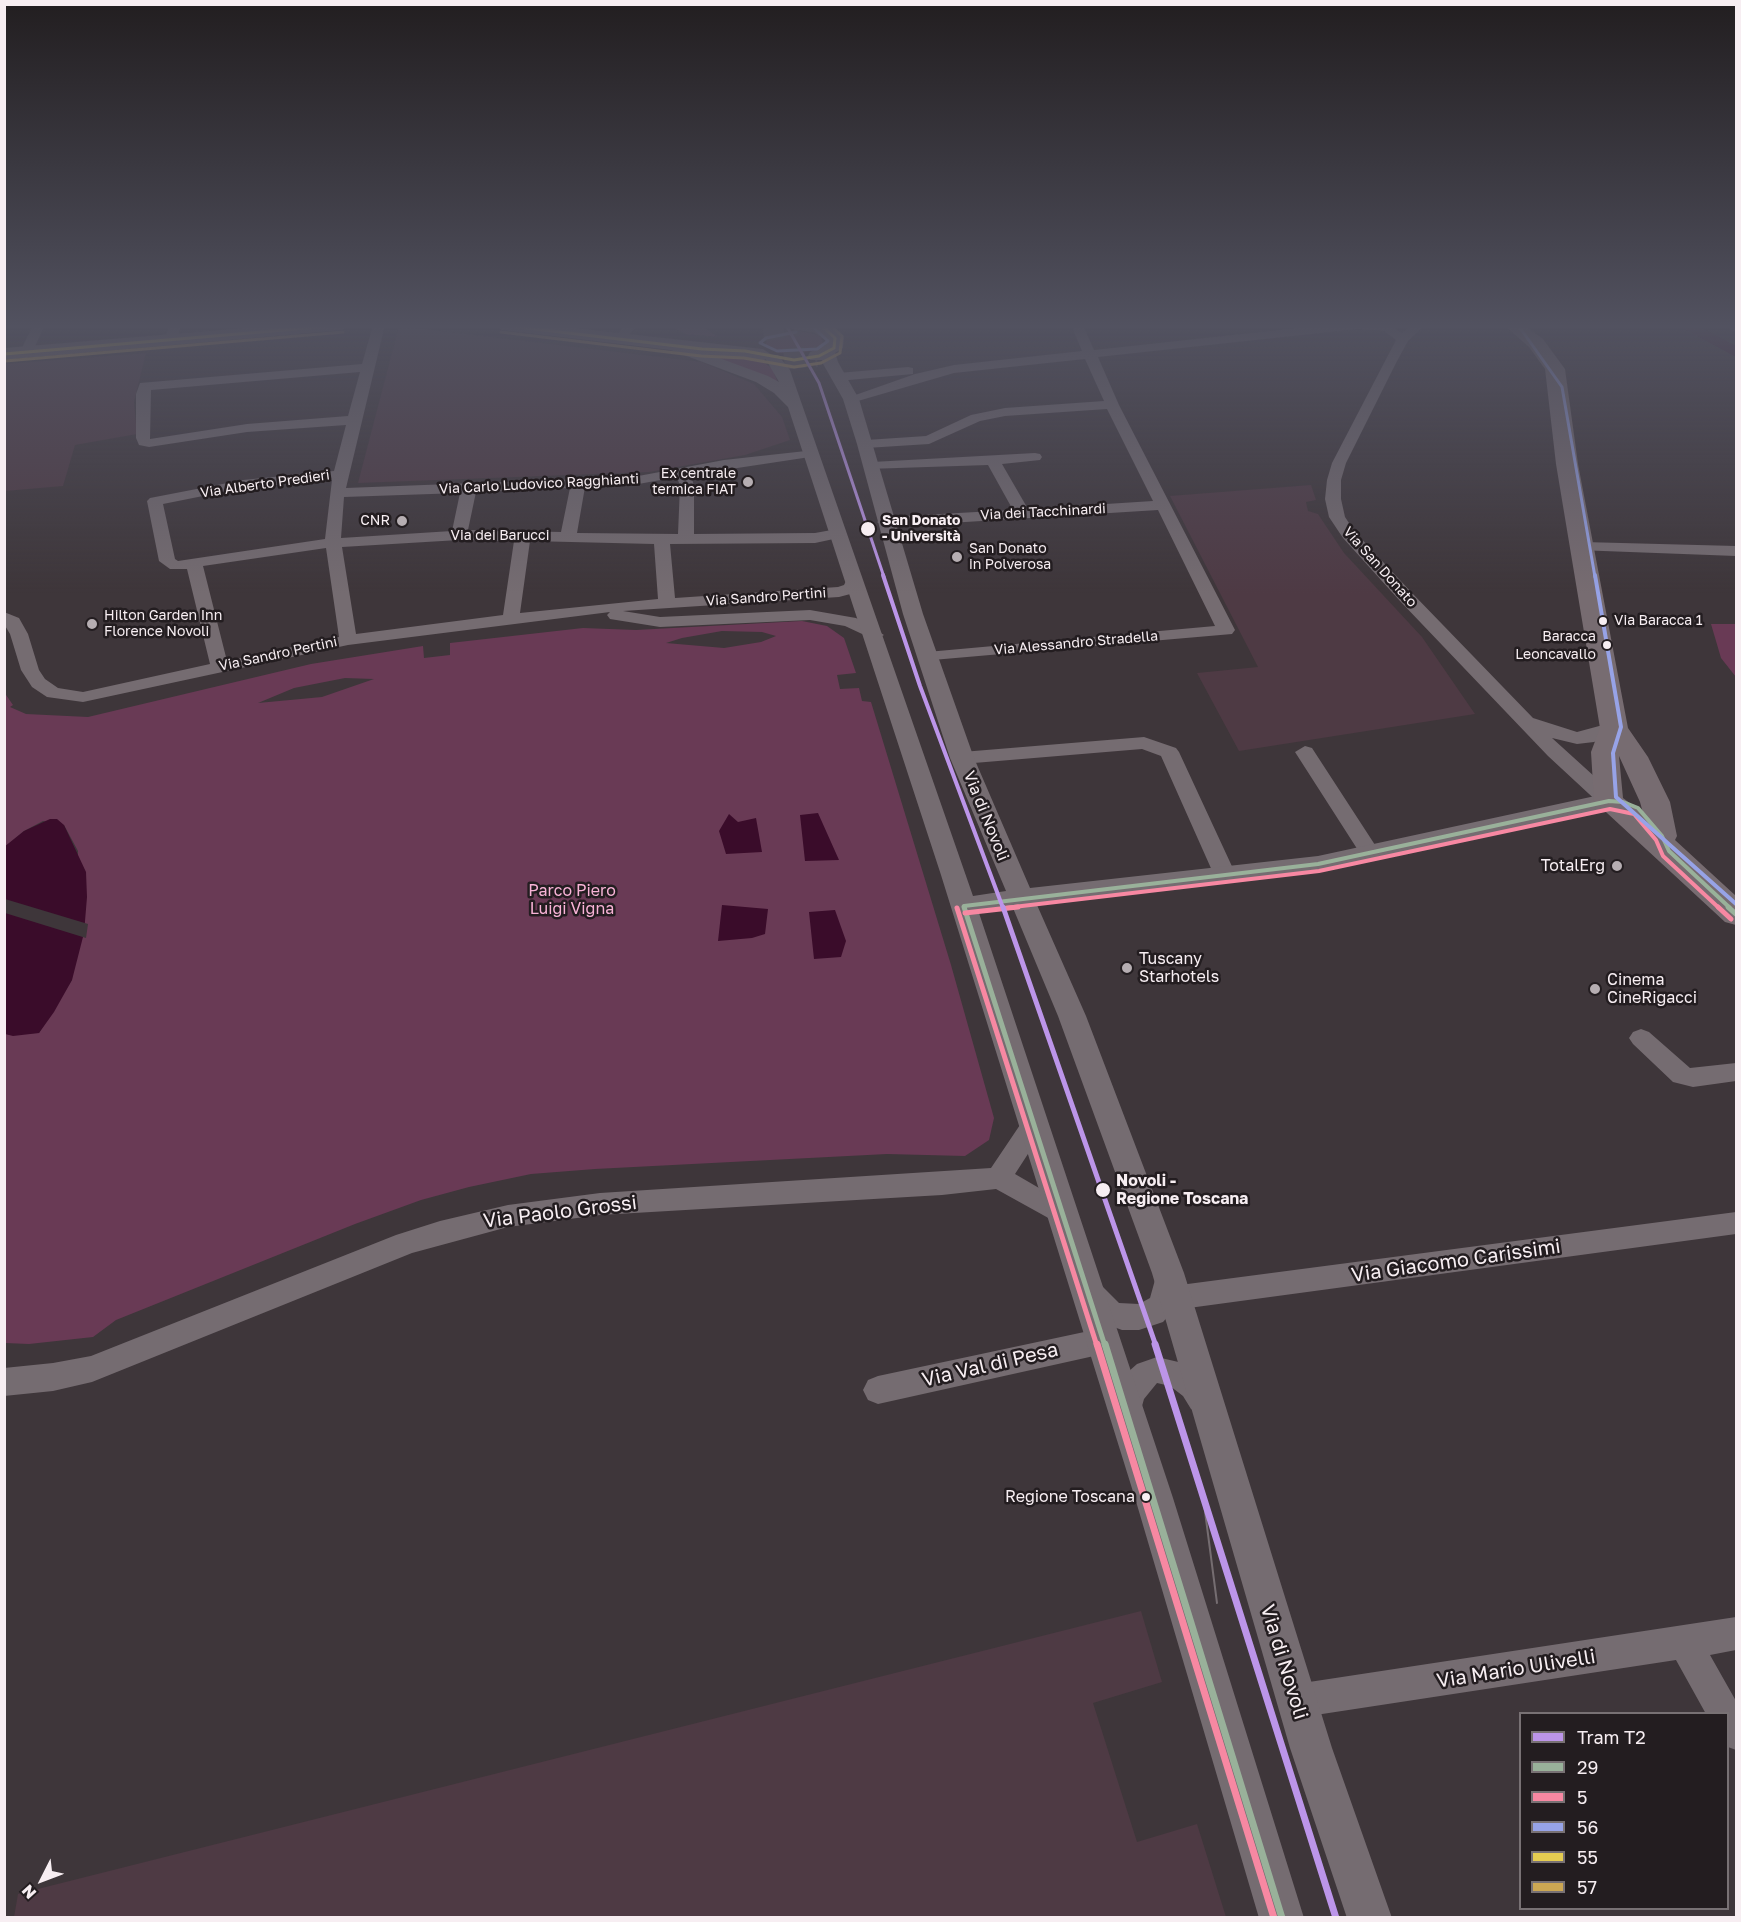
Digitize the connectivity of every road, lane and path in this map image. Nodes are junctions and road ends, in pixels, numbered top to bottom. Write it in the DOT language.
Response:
graph roads {
  1 [pos="142,415"];
  2 [pos="357,415"];
  3 [pos="799,415"];
  4 [pos="856,415"];
  5 [pos="992,415"];
  6 [pos="1117,415"];
  7 [pos="1362,415"];
  8 [pos="1560,415"];
  9 [pos="356,420"];
  10 [pos="866,444"];
  11 [pos="810,453"];
  12 [pos="1035,457"];
  13 [pos="993,460"];
  14 [pos="872,465"];
  15 [pos="682,471"];
  16 [pos="340,475"];
  17 [pos="578,483"];
  18 [pos="469,488"];
  19 [pos="338,493"];
  20 [pos="1164,505"];
  21 [pos="1023,513"];
  22 [pos="885,522"];
  23 [pos="837,534"];
  24 [pos="459,535"];
  25 [pos="523,536"];
  26 [pos="567,536"];
  27 [pos="662,539"];
  28 [pos="686,539"];
  29 [pos="332,543"];
  30 [pos="1583,547"];
  31 [pos="1737,551"];
  32 [pos="167,561"];
  33 [pos="194,563"];
  34 [pos="854,580"];
  35 [pos="667,604"];
  36 [pos="600,610"];
  37 [pos="4,617"];
  38 [pos="511,618"];
  39 [pos="875,635"];
  40 [pos="348,640"];
  41 [pos="927,657"];
  42 [pos="219,666"];
  43 [pos="1525,718"];
  44 [pos="1614,728"];
  45 [pos="1305,752"];
  46 [pos="962,758"];
  47 [pos="1609,801"];
  48 [pos="1666,843"];
  49 [pos="1370,853"];
  50 [pos="1225,875"];
  51 [pos="1020,898"];
  52 [pos="964,906"];
  53 [pos="1737,914"];
  54 [pos="1641,1038"];
  55 [pos="1737,1072"];
  56 [pos="1032,1126"];
  57 [pos="999,1178"];
  58 [pos="1061,1214"];
  59 [pos="1737,1223"];
  60 [pos="1172,1285"];
  61 [pos="1084,1286"];
  62 [pos="1103,1341"];
  63 [pos="4,1382"];
  64 [pos="878,1390"];
  65 [pos="1206,1405"];
  66 [pos="1127,1414"];
  67 [pos="1737,1635"];
  68 [pos="1685,1643"];
  69 [pos="1296,1701"];
  70 [pos="1724,1712"];
  71 [pos="1729,1719"];
  72 [pos="1737,1733"];
  73 [pos="1282,1917"];
  74 [pos="1370,1917"];
  1 -- 9 [label="street"];
  2 -- 9 [label="street"];
  3 -- 11 [label="street, Via di Novoli"];
  4 -- 10 [label="street, Via di Novoli"];
  5 -- 10 [label="street"];
  6 -- 20 [label="street"];
  7 -- 43 [label="street, Via San Donato"];
  8 -- 30 [label="main road"];
  9 -- 16 [label="street"];
  10 -- 14 [label="street, Via di Novoli"];
  11 -- 15 [label="street, Via Carlo Ludovico Ragghianti"];
  11 -- 23 [label="street, Via di Novoli"];
  12 -- 13 [label="street"];
  13 -- 14 [label="street"];
  13 -- 21 [label="street"];
  14 -- 22 [label="street, Via di Novoli"];
  15 -- 17 [label="street, Via Carlo Ludovico Ragghianti"];
  15 -- 28 [label="street"];
  16 -- 19 [label="street"];
  16 -- 32 [label="street, Via Alberto Predieri"];
  17 -- 18 [label="street, Via Carlo Ludovico Ragghianti"];
  17 -- 26 [label="street"];
  18 -- 19 [label="street, Via Carlo Ludovico Ragghianti"];
  18 -- 24 [label="street"];
  19 -- 29 [label="street"];
  20 -- 21 [label="street, Via dei Tacchinardi"];
  20 -- 41 [label="street, Via Alessandro Stradella"];
  21 -- 22 [label="street, Via dei Tacchinardi"];
  22 -- 41 [label="street, Via di Novoli"];
  23 -- 28 [label="street, Via dei Barucci"];
  23 -- 34 [label="street, Via di Novoli"];
  24 -- 25 [label="street, Via dei Barucci"];
  24 -- 29 [label="street, Via dei Barucci"];
  25 -- 26 [label="street, Via dei Barucci"];
  25 -- 38 [label="street"];
  26 -- 27 [label="street, Via dei Barucci"];
  27 -- 28 [label="street, Via dei Barucci"];
  27 -- 35 [label="street"];
  29 -- 33 [label="street, Via dei Barucci"];
  29 -- 40 [label="street"];
  30 -- 31 [label="street"];
  30 -- 44 [label="main road"];
  32 -- 33 [label="street, Via dei Barucci"];
  33 -- 42 [label="street"];
  34 -- 35 [label="street, Via Sandro Pertini"];
  34 -- 39 [label="street, Via di Novoli"];
  35 -- 36 [label="street, Via Sandro Pertini"];
  36 -- 38 [label="street, Via Sandro Pertini"];
  36 -- 39 [label="street, Via Sandro Pertini"];
  37 -- 42 [label="street, Via Sandro Pertini"];
  38 -- 40 [label="street, Via Sandro Pertini"];
  39 -- 52 [label="street, Via di Novoli"];
  40 -- 42 [label="street, Via Sandro Pertini"];
  41 -- 46 [label="street, Via di Novoli"];
  43 -- 44 [label="street"];
  43 -- 47 [label="street, Via San Donato"];
  44 -- 47 [label="main road"];
  44 -- 48 [label="main road"];
  45 -- 49 [label="street"];
  46 -- 50 [label="street"];
  46 -- 51 [label="street, Via di Novoli"];
  47 -- 48 [label="main road"];
  47 -- 49 [label="street"];
  48 -- 53 [label="main road"];
  49 -- 50 [label="street"];
  50 -- 51 [label="street"];
  51 -- 52 [label="street"];
  51 -- 60 [label="street, Via di Novoli"];
  52 -- 56 [label="street, Via di Novoli"];
  54 -- 55 [label="street"];
  56 -- 57 [label="street"];
  56 -- 58 [label="street, Via di Novoli"];
  57 -- 58 [label="street"];
  57 -- 63 [label="street, Via Paolo Grossi"];
  58 -- 61 [label="street, Via di Novoli"];
  59 -- 60 [label="street, Via Giacomo Carissimi"];
  60 -- 61 [label="street, Via di Novoli"];
  60 -- 65 [label="street, Via di Novoli"];
  61 -- 62 [label="street, Via di Novoli"];
  62 -- 64 [label="street, Via Val di Pesa"];
  62 -- 66 [label="street, Via di Novoli"];
  65 -- 66 [label="street, Via di Novoli"];
  65 -- 69 [label="street, Via di Novoli"];
  66 -- 73 [label="street, Via di Novoli"];
  67 -- 68 [label="street, Via Mario Ulivelli"];
  68 -- 69 [label="street, Via Mario Ulivelli"];
  68 -- 70 [label="street"];
  69 -- 74 [label="street, Via di Novoli"];
  71 -- 72 [label="street"];
}
